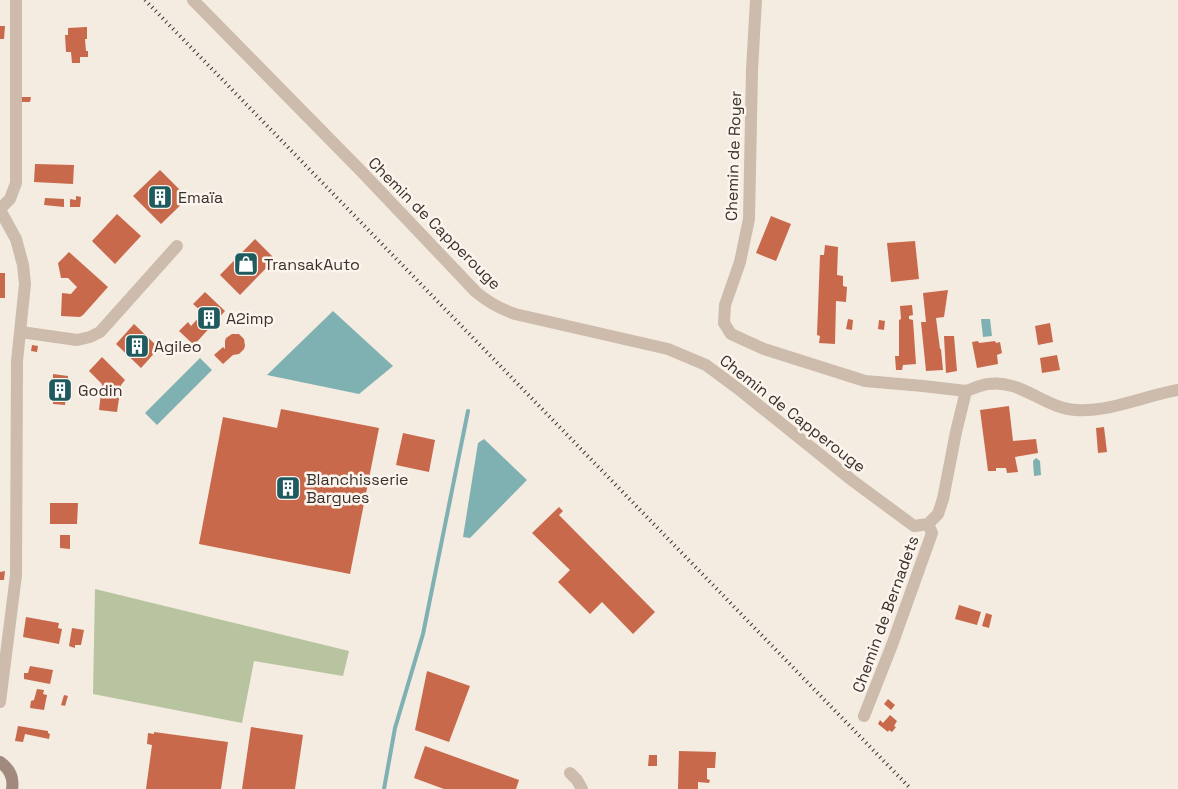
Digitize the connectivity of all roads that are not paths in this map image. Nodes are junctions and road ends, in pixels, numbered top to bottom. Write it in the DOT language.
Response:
graph roads {
  1 [pos="16,0"];
  2 [pos="193,0"];
  3 [pos="756,0"];
  4 [pos="0,209"];
  5 [pos="177,246"];
  6 [pos="21,332"];
  7 [pos="1178,390"];
  8 [pos="966,391"];
  9 [pos="928,524"];
  10 [pos="0,702"];
  11 [pos="864,716"];
  12 [pos="0,762"];
  13 [pos="570,773"];
  14 [pos="12,789"];
  15 [pos="582,789"];
  1 -- 4 [label="street"];
  2 -- 9 [label="street, Chemin de Capperouge"];
  3 -- 8 [label="street, Chemin de Royer"];
  4 -- 6 [label="street"];
  5 -- 6 [label="street"];
  6 -- 10 [label="street"];
  7 -- 8 [label="street"];
  8 -- 9 [label="street, Chemin de Bernadets"];
  9 -- 11 [label="street, Chemin de Bernadets"];
  12 -- 14 [label="street"];
  13 -- 15 [label="street"];
}
